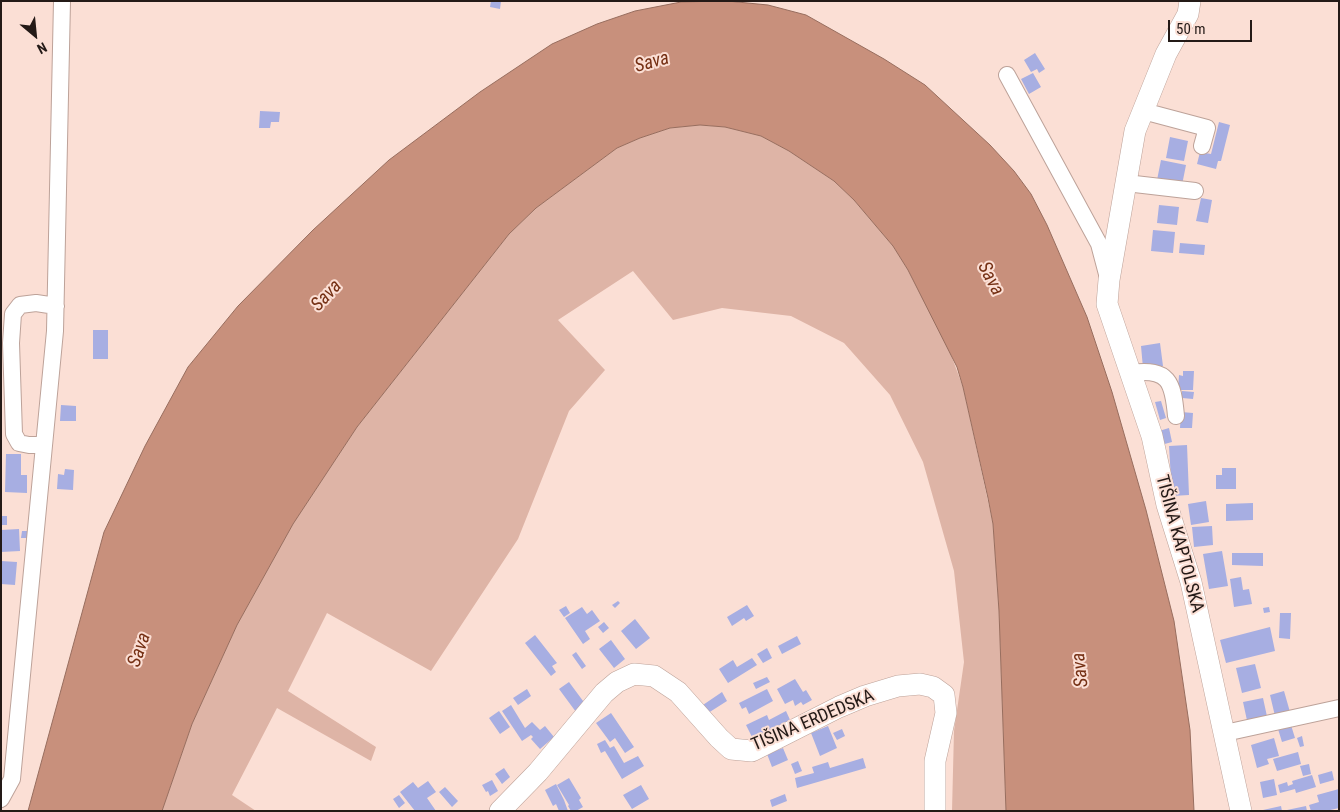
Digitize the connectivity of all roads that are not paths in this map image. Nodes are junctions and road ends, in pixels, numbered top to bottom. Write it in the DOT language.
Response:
graph roads {
  1 [pos="62,1"];
  2 [pos="1190,1"];
  3 [pos="1007,75"];
  4 [pos="1143,111"];
  5 [pos="1202,146"];
  6 [pos="1126,184"];
  7 [pos="1195,191"];
  8 [pos="1109,280"];
  9 [pos="56,306"];
  10 [pos="1131,374"];
  11 [pos="1176,416"];
  12 [pos="44,445"];
  13 [pos="1339,708"];
  14 [pos="1225,732"];
  15 [pos="1,799"];
  16 [pos="500,811"];
  17 [pos="934,811"];
  18 [pos="1241,811"];
  1 -- 9 [label="street"];
  2 -- 4 [label="main road"];
  3 -- 8 [label="street"];
  4 -- 5 [label="street"];
  4 -- 6 [label="main road, TIŠINA KAPTOLSKA"];
  6 -- 7 [label="street"];
  6 -- 8 [label="main road, TIŠINA KAPTOLSKA"];
  8 -- 10 [label="main road, TIŠINA KAPTOLSKA"];
  9 -- 12 [label="street"];
  9 -- 12 [label="street"];
  10 -- 11 [label="street"];
  10 -- 14 [label="main road, TIŠINA KAPTOLSKA"];
  12 -- 15 [label="street"];
  13 -- 14 [label="street"];
  14 -- 18 [label="main road, TIŠINA KAPTOLSKA"];
  16 -- 17 [label="main road, TIŠINA ERDEDSKA"];
}
